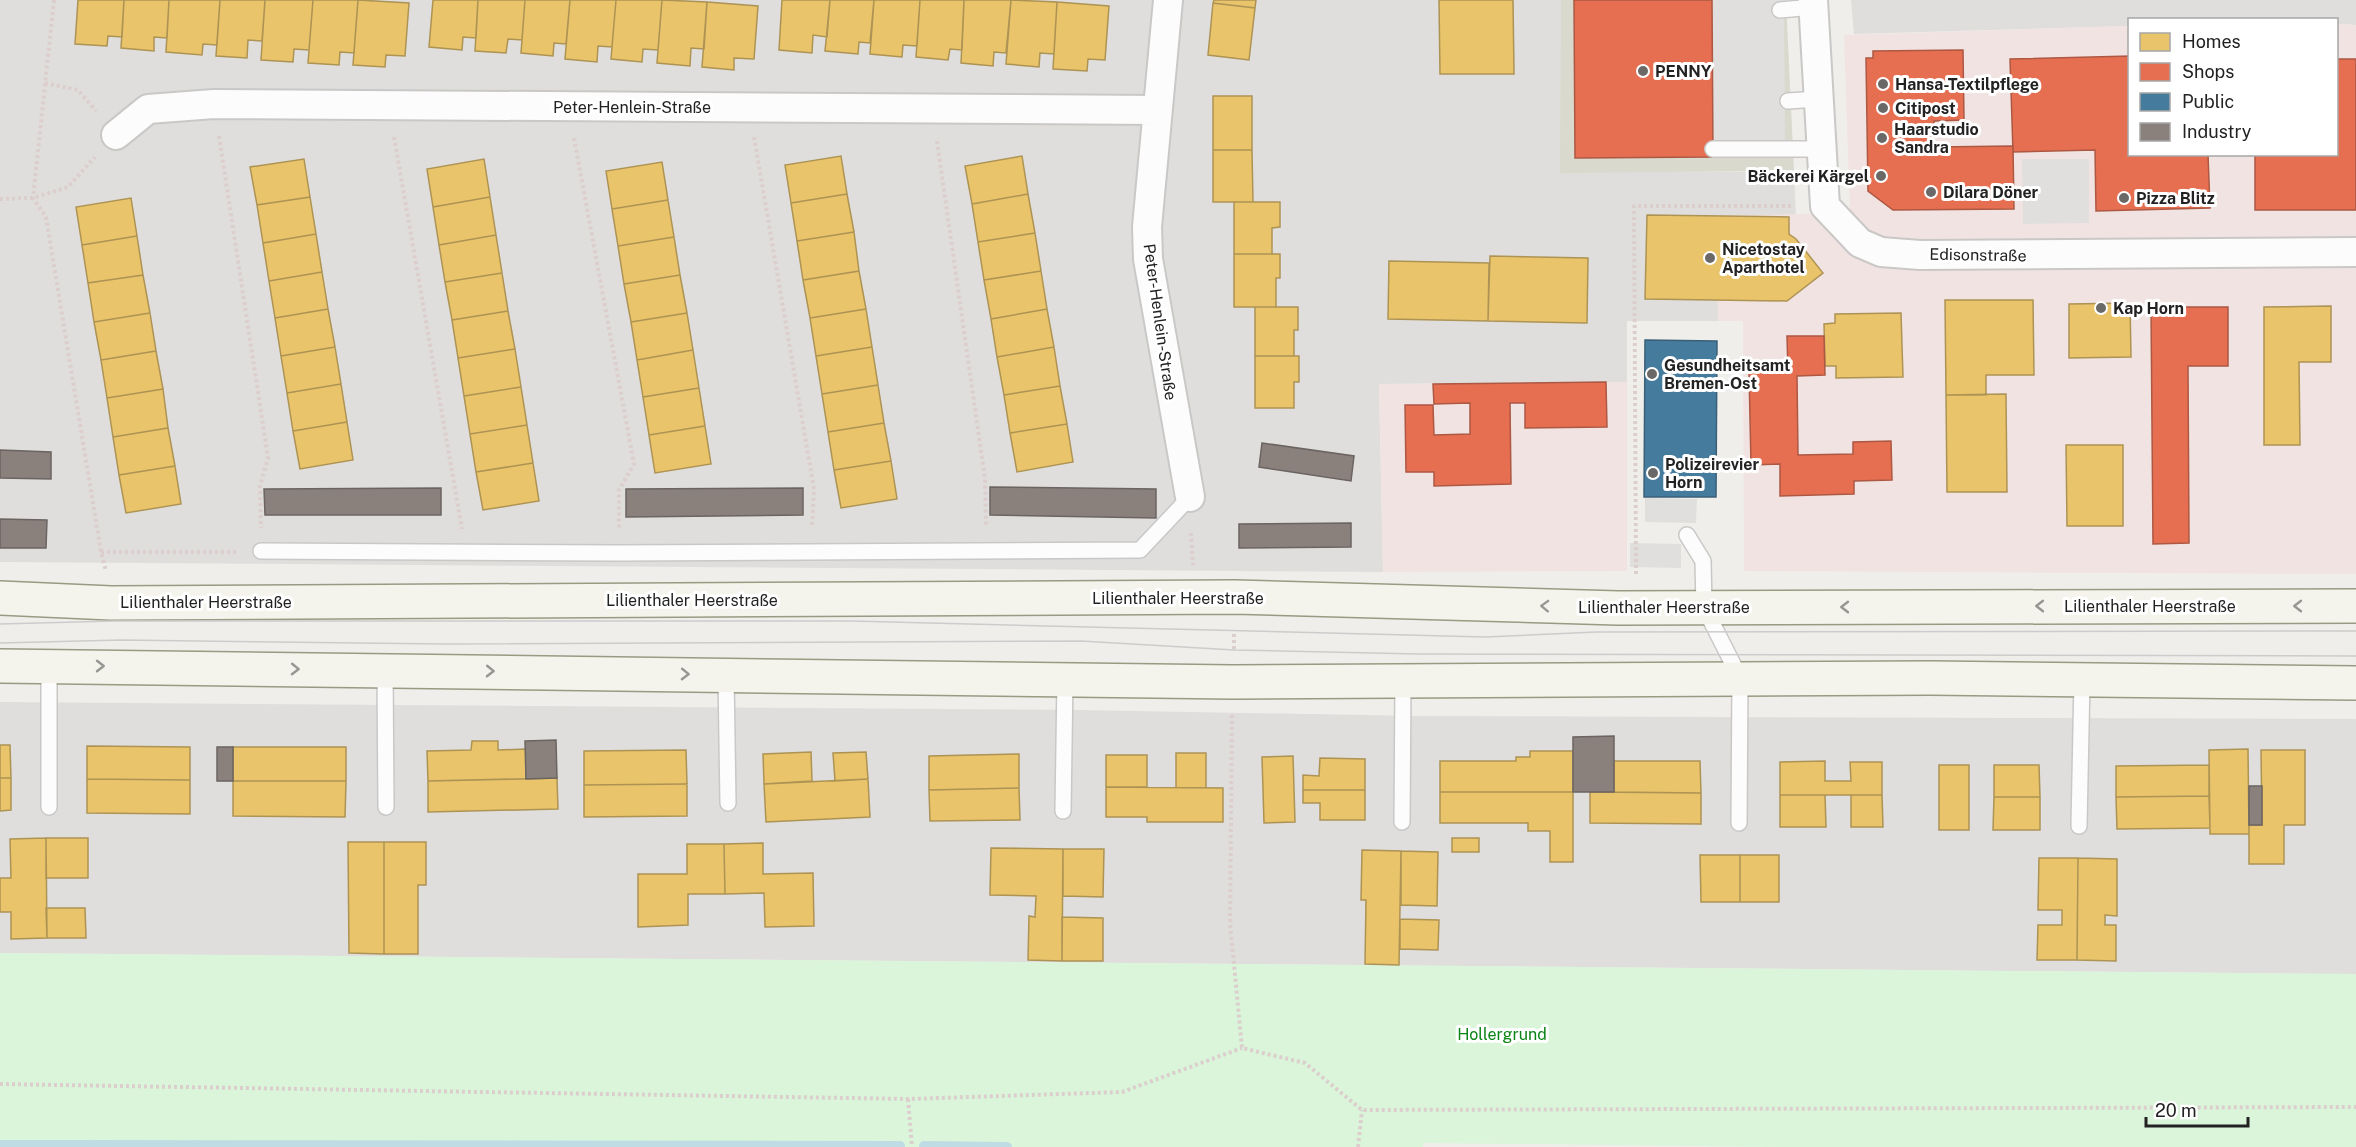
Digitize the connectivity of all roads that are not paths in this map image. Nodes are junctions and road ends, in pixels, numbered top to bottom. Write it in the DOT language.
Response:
graph roads {
  1 [pos="1168,0"];
  2 [pos="1813,3"];
  3 [pos="1780,9"];
  4 [pos="1818,99"];
  5 [pos="1788,100"];
  6 [pos="1157,110"];
  7 [pos="116,135"];
  8 [pos="1713,149"];
  9 [pos="1821,149"];
  10 [pos="2356,252"];
  11 [pos="1190,496"];
  12 [pos="1687,535"];
  13 [pos="261,552"];
  14 [pos="0,598"];
  15 [pos="2356,606"];
  16 [pos="1704,607"];
  17 [pos="0,666"];
  18 [pos="49,666"];
  19 [pos="385,670"];
  20 [pos="726,675"];
  21 [pos="1740,678"];
  22 [pos="1065,679"];
  23 [pos="1403,680"];
  24 [pos="2082,680"];
  25 [pos="2356,683"];
  26 [pos="728,803"];
  27 [pos="49,807"];
  28 [pos="386,807"];
  29 [pos="1063,811"];
  30 [pos="1402,822"];
  31 [pos="1739,823"];
  32 [pos="2079,826"];
  1 -- 6 [label="street, Peter-Henlein-Straße"];
  2 -- 3 [label="lane"];
  2 -- 4 [label="street"];
  4 -- 5 [label="lane"];
  4 -- 9 [label="street"];
  6 -- 7 [label="street, Peter-Henlein-Straße"];
  6 -- 11 [label="street, Peter-Henlein-Straße"];
  8 -- 9 [label="lane"];
  9 -- 10 [label="street, Edisonstraße"];
  11 -- 13 [label="lane"];
  12 -- 16 [label="lane"];
  16 -- 14 [label="main road, Lilienthaler Heerstraße, one-way"];
  15 -- 16 [label="main road, Lilienthaler Heerstraße, one-way"];
  16 -- 21 [label="lane"];
  17 -- 18 [label="main road"];
  18 -- 19 [label="main road, one-way"];
  18 -- 27 [label="lane"];
  19 -- 20 [label="main road, one-way"];
  19 -- 28 [label="lane"];
  20 -- 22 [label="main road"];
  20 -- 26 [label="lane"];
  21 -- 23 [label="main road"];
  21 -- 24 [label="main road"];
  21 -- 31 [label="lane"];
  22 -- 23 [label="main road"];
  22 -- 29 [label="lane"];
  23 -- 30 [label="lane"];
  24 -- 25 [label="main road"];
  24 -- 32 [label="lane"];
}
